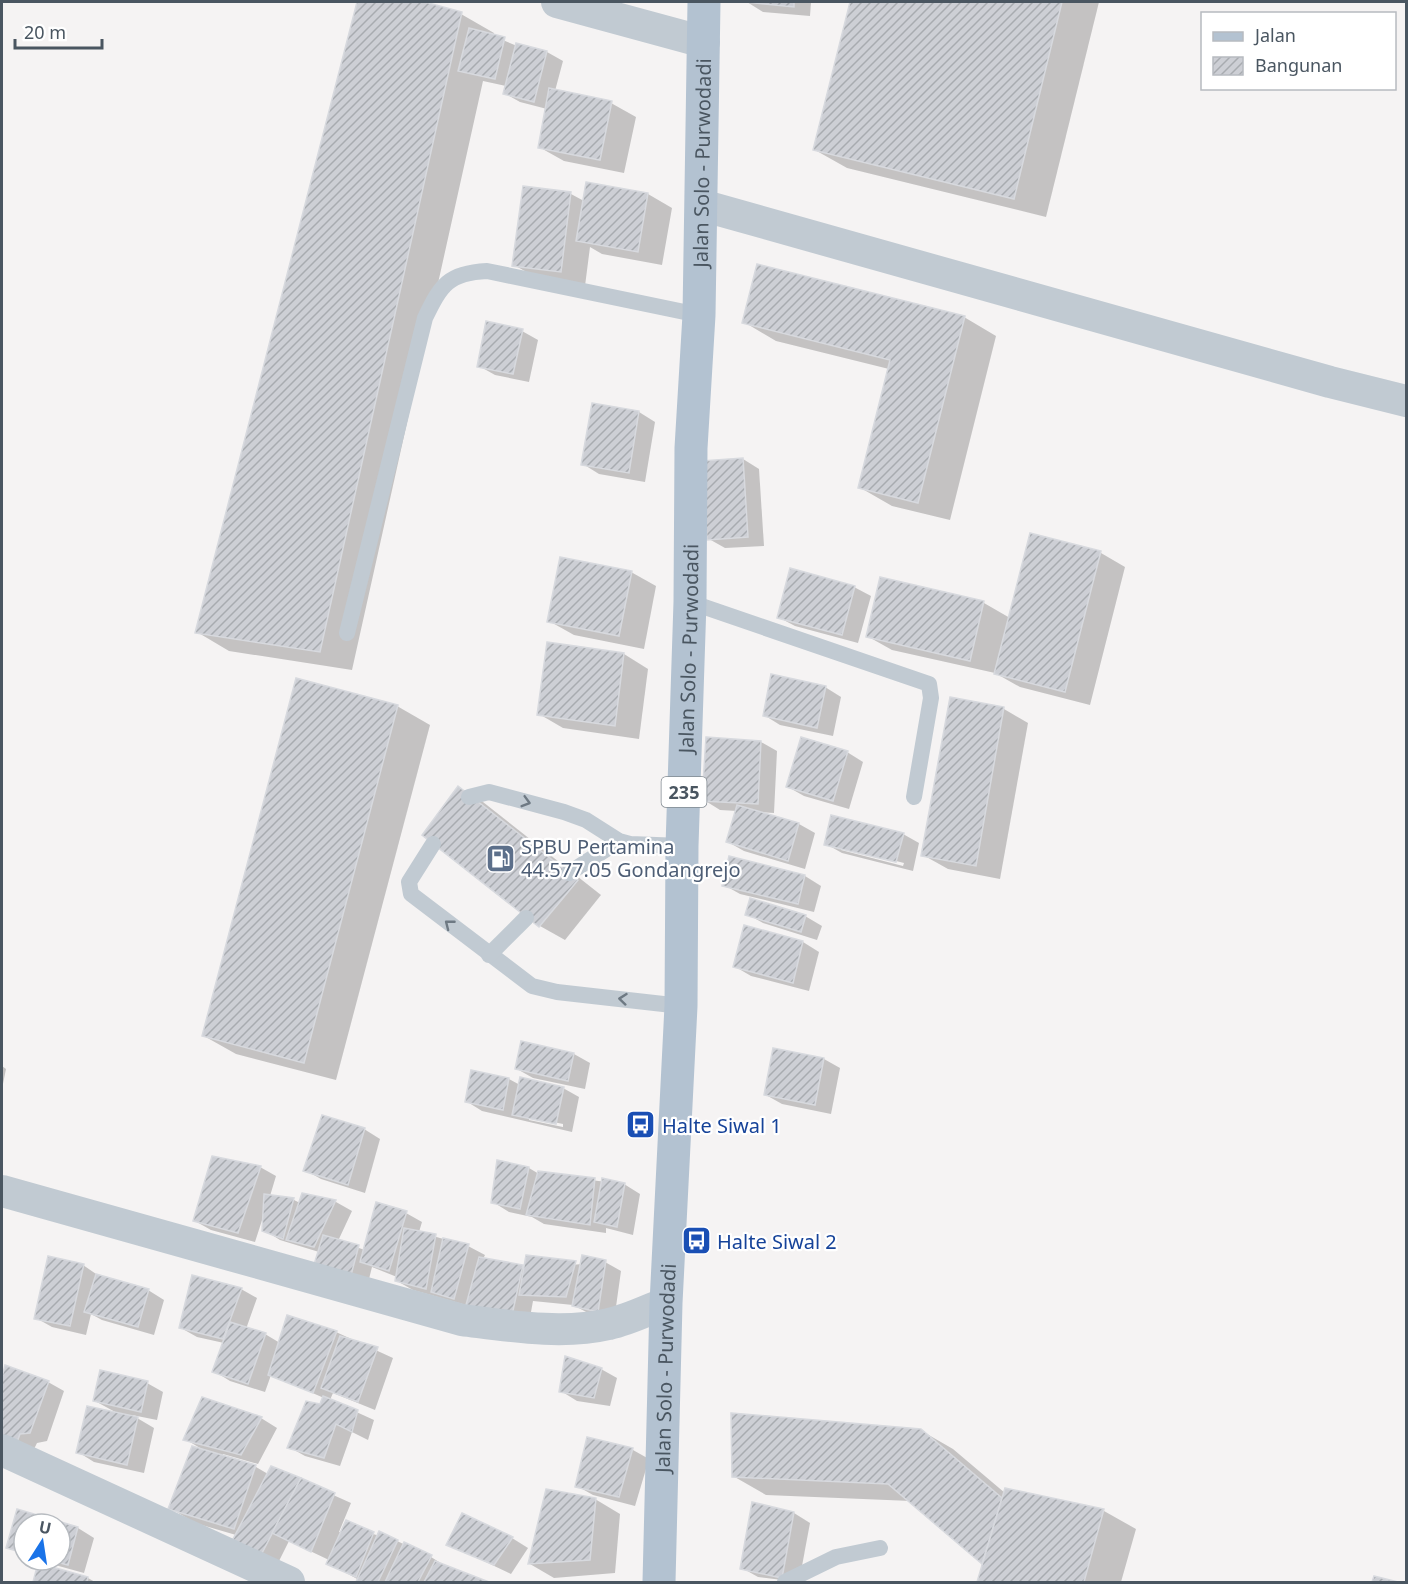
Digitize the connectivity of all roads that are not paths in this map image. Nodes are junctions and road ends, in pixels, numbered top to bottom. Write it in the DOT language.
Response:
graph roads {
  1 [pos="557,2"];
  2 [pos="704,2"];
  3 [pos="704,42"];
  4 [pos="701,206"];
  5 [pos="699,315"];
  6 [pos="1407,401"];
  7 [pos="690,602"];
  8 [pos="347,633"];
  9 [pos="469,797"];
  10 [pos="914,797"];
  11 [pos="618,841"];
  12 [pos="433,843"];
  13 [pos="682,846"];
  14 [pos="569,873"];
  15 [pos="526,918"];
  16 [pos="489,955"];
  17 [pos="681,1006"];
  18 [pos="2,1191"];
  19 [pos="666,1303"];
  20 [pos="2,1450"];
  21 [pos="880,1548"];
  22 [pos="289,1582"];
  23 [pos="659,1582"];
  24 [pos="785,1582"];
  1 -- 3 [label="street"];
  2 -- 3 [label="main road, Jalan Solo - Purwodadi / 235"];
  3 -- 4 [label="main road, Jalan Solo - Purwodadi / 235"];
  4 -- 5 [label="main road, Jalan Solo - Purwodadi / 235"];
  4 -- 6 [label="street"];
  5 -- 7 [label="main road, Jalan Solo - Purwodadi / 235"];
  5 -- 8 [label="lane"];
  7 -- 10 [label="lane"];
  7 -- 13 [label="main road, Jalan Solo - Purwodadi / 235"];
  9 -- 11 [label="lane, one-way"];
  11 -- 13 [label="lane"];
  11 -- 14 [label="lane"];
  16 -- 12 [label="lane, one-way"];
  13 -- 17 [label="main road, Jalan Solo - Purwodadi / 235"];
  15 -- 16 [label="lane"];
  17 -- 16 [label="lane, one-way"];
  17 -- 19 [label="main road, Jalan Solo - Purwodadi / 235"];
  18 -- 19 [label="street"];
  19 -- 23 [label="main road, Jalan Solo - Purwodadi / 235"];
  20 -- 22 [label="street"];
  21 -- 24 [label="lane"];
}
